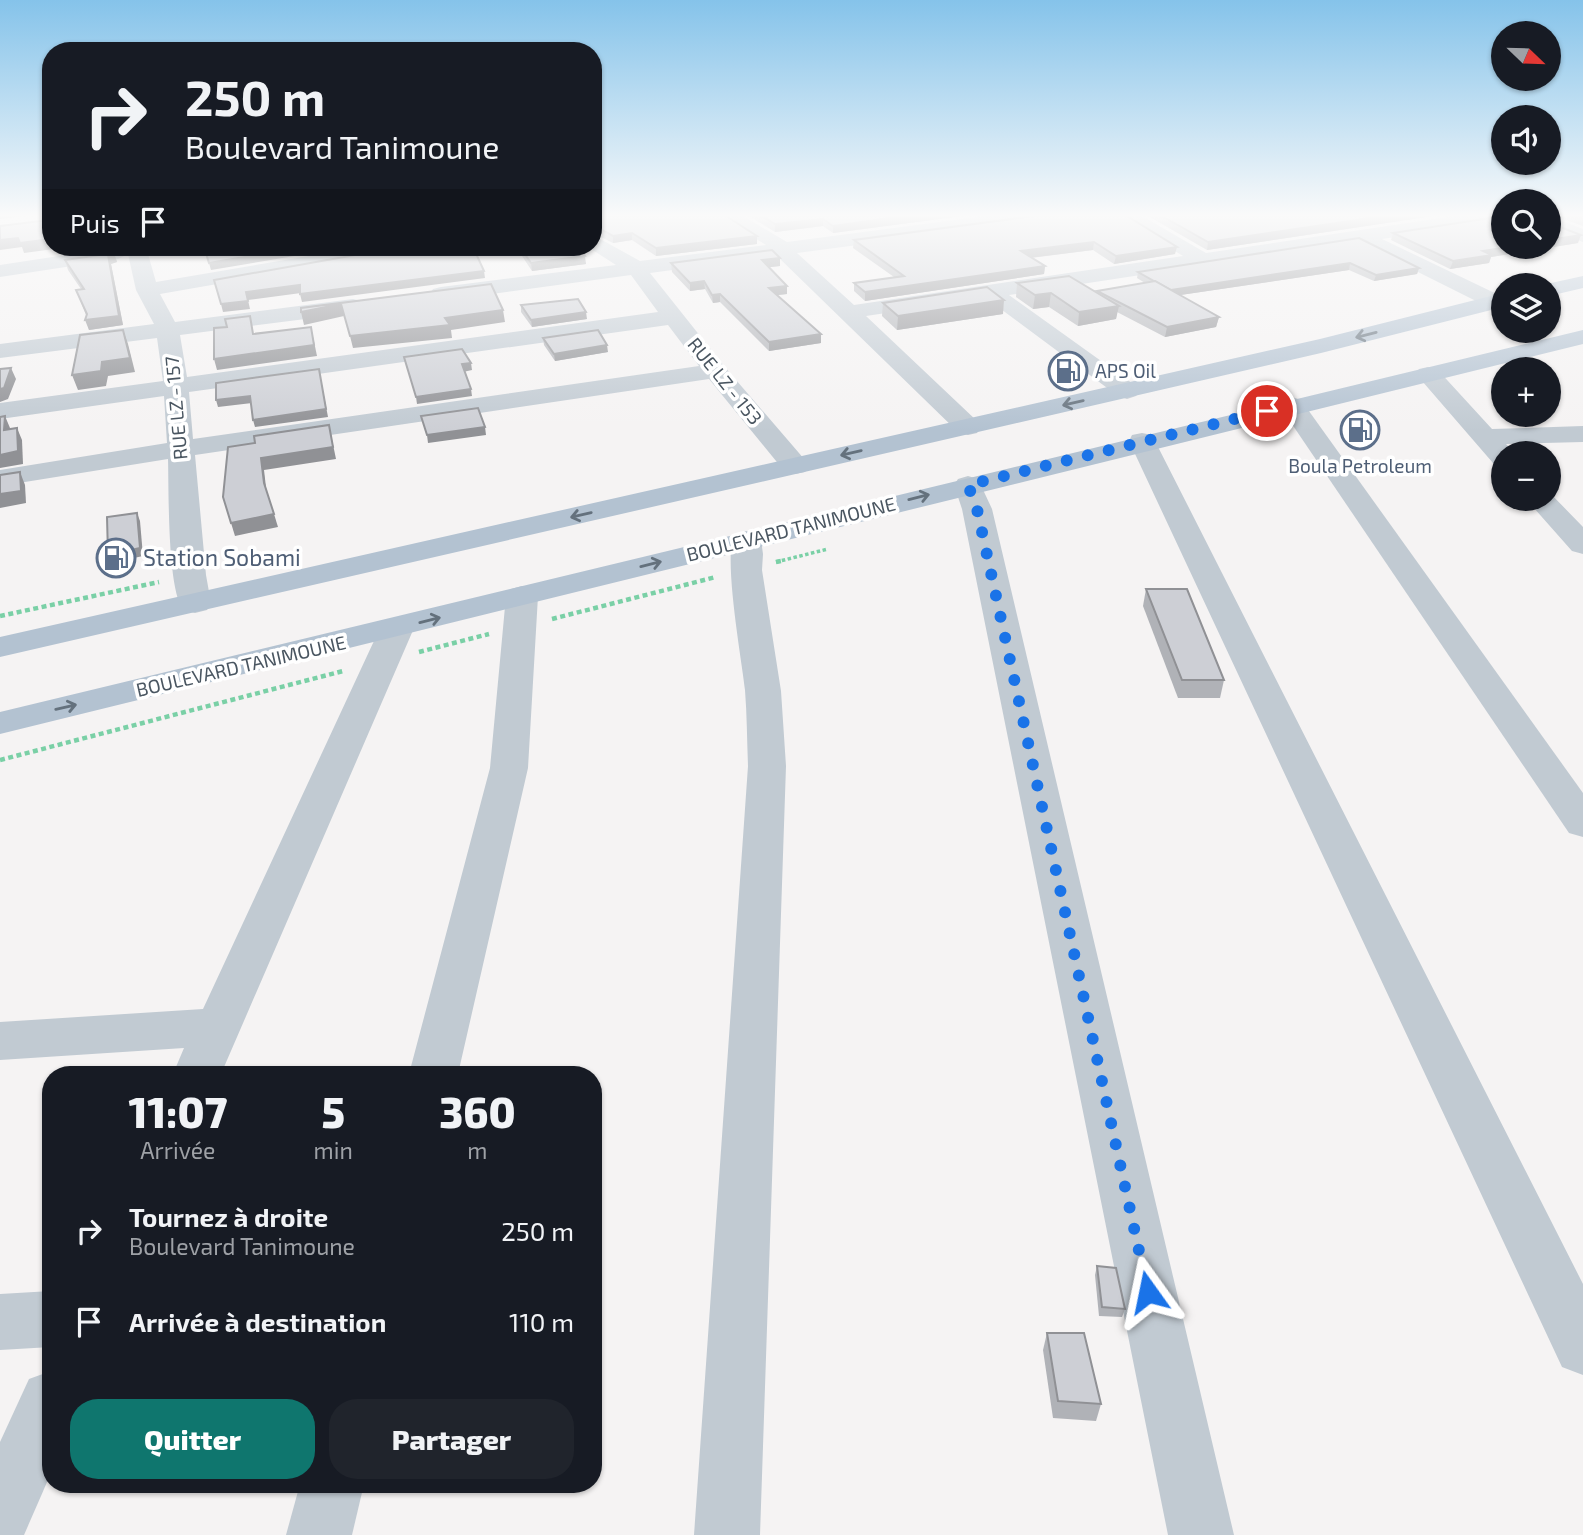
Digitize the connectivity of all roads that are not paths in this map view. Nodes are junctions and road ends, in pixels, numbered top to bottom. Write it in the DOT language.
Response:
graph roads {
  1 [pos="161,288"];
  2 [pos="487,288"];
  3 [pos="651,288"];
  4 [pos="821,288"];
  5 [pos="1005,288"];
  6 [pos="1471,288"];
  7 [pos="147,290"];
  8 [pos="989,290"];
  9 [pos="416,297"];
  10 [pos="1491,297"];
  11 [pos="374,303"];
  12 [pos="1491,303"];
  13 [pos="849,312"];
  14 [pos="673,317"];
  15 [pos="169,330"];
  16 [pos="1583,337"];
  17 [pos="0,351"];
  18 [pos="715,371"];
  19 [pos="1428,374"];
  20 [pos="176,386"];
  21 [pos="1127,391"];
  22 [pos="1292,405"];
  23 [pos="0,411"];
  24 [pos="968,427"];
  25 [pos="1583,434"];
  26 [pos="1484,437"];
  27 [pos="1142,441"];
  28 [pos="1491,444"];
  29 [pos="180,451"];
  30 [pos="795,466"];
  31 [pos="0,478"];
  32 [pos="968,485"];
  33 [pos="1561,507"];
  34 [pos="1583,510"];
  35 [pos="1552,511"];
  36 [pos="746,540"];
  37 [pos="1583,545"];
  38 [pos="192,589"];
  39 [pos="522,596"];
  40 [pos="397,628"];
  41 [pos="0,647"];
  42 [pos="0,723"];
  43 [pos="1583,823"];
  44 [pos="218,1027"];
  45 [pos="0,1041"];
  46 [pos="201,1066"];
  47 [pos="435,1066"];
  48 [pos="42,1320"];
  49 [pos="0,1322"];
  50 [pos="1583,1346"];
  51 [pos="42,1421"];
  52 [pos="330,1493"];
  53 [pos="0,1514"];
  54 [pos="319,1535"];
  55 [pos="727,1535"];
  56 [pos="1201,1535"];
  1 -- 7 [label="street"];
  2 -- 9 [label="street"];
  3 -- 14 [label="street, RUE LZ - 153"];
  4 -- 13 [label="street"];
  5 -- 8 [label="street"];
  6 -- 10 [label="street"];
  7 -- 15 [label="street, RUE LZ - 157"];
  8 -- 13 [label="street"];
  8 -- 21 [label="street"];
  11 -- 15 [label="street"];
  12 -- 21 [label="main road, one-way"];
  13 -- 24 [label="street"];
  14 -- 18 [label="street, RUE LZ - 153"];
  14 -- 20 [label="street"];
  15 -- 17 [label="street"];
  15 -- 20 [label="street, RUE LZ - 157"];
  16 -- 19 [label="main road, BOULEVARD TANIMOUNE"];
  18 -- 29 [label="street"];
  18 -- 30 [label="street, RUE LZ - 153"];
  19 -- 22 [label="main road, BOULEVARD TANIMOUNE"];
  19 -- 26 [label="street"];
  20 -- 23 [label="street"];
  20 -- 29 [label="street, RUE LZ - 157"];
  21 -- 24 [label="main road, one-way"];
  22 -- 27 [label="main road, BOULEVARD TANIMOUNE"];
  22 -- 43 [label="street"];
  24 -- 30 [label="main road, one-way"];
  25 -- 26 [label="street"];
  26 -- 28 [label="street"];
  27 -- 32 [label="main road, BOULEVARD TANIMOUNE"];
  27 -- 50 [label="street"];
  29 -- 31 [label="street"];
  29 -- 38 [label="street, RUE LZ - 157"];
  30 -- 38 [label="main road, one-way"];
  36 -- 32 [label="main road, BOULEVARD TANIMOUNE, one-way"];
  32 -- 56 [label="street"];
  33 -- 34 [label="street"];
  35 -- 37 [label="street"];
  39 -- 36 [label="main road, BOULEVARD TANIMOUNE, one-way"];
  36 -- 55 [label="street"];
  38 -- 41 [label="main road"];
  40 -- 39 [label="main road, BOULEVARD TANIMOUNE, one-way"];
  39 -- 47 [label="street"];
  42 -- 40 [label="main road, BOULEVARD TANIMOUNE, one-way"];
  40 -- 44 [label="street"];
  44 -- 45 [label="street"];
  44 -- 46 [label="street"];
  48 -- 49 [label="street"];
  51 -- 53 [label="street"];
  52 -- 54 [label="street"];
}
